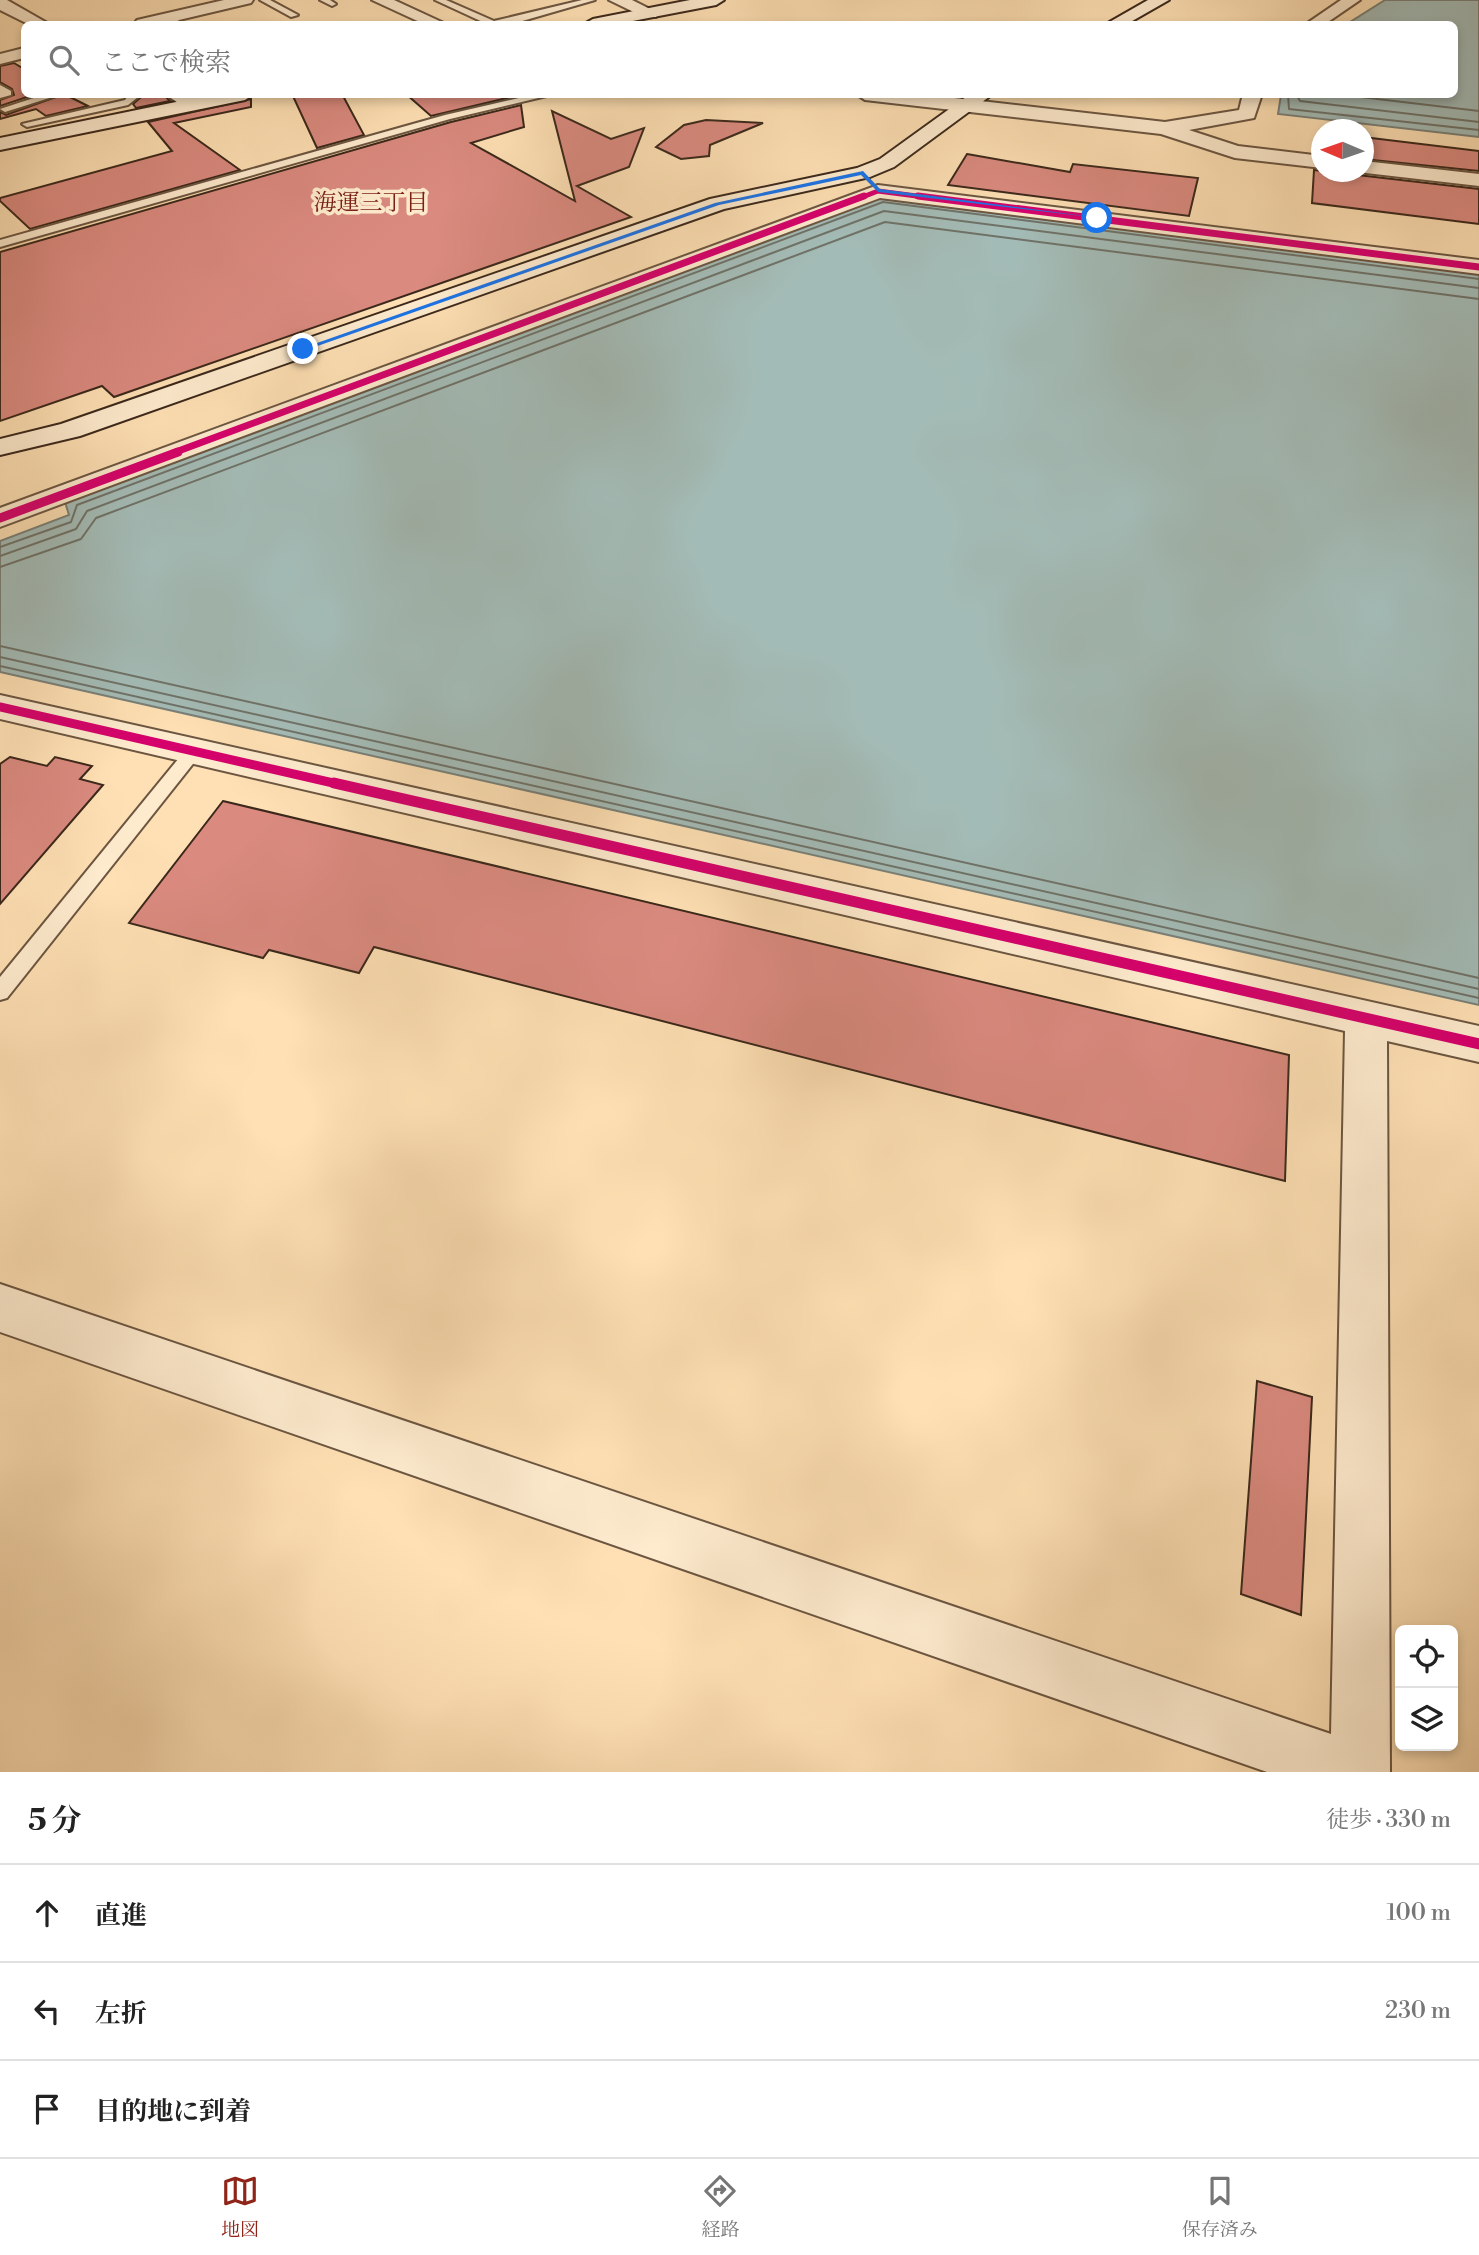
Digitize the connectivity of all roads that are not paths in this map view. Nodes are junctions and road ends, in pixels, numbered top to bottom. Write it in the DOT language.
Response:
graph roads {
  1 [pos="30,0"];
  2 [pos="245,0"];
  3 [pos="264,0"];
  4 [pos="380,0"];
  5 [pos="439,0"];
  6 [pos="592,0"];
  7 [pos="617,0"];
  8 [pos="716,0"];
  9 [pos="1161,0"];
  10 [pos="1352,0"];
  11 [pos="2,5"];
  12 [pos="650,13"];
  13 [pos="294,15"];
  14 [pos="34,21"];
  15 [pos="177,21"];
  16 [pos="430,21"];
  17 [pos="488,21"];
  18 [pos="515,21"];
  19 [pos="609,21"];
  20 [pos="1121,21"];
  21 [pos="1319,21"];
  22 [pos="21,54"];
  23 [pos="0,59"];
  24 [pos="41,98"];
  25 [pos="131,98"];
  26 [pos="181,98"];
  27 [pos="226,98"];
  28 [pos="533,98"];
  29 [pos="938,98"];
  30 [pos="1252,98"];
  31 [pos="975,100"];
  32 [pos="194,105"];
  33 [pos="3,107"];
  34 [pos="1164,128"];
  35 [pos="35,130"];
  36 [pos="0,144"];
  37 [pos="1311,161"];
  38 [pos="1374,168"];
  39 [pos="1479,180"];
  40 [pos="870,182"];
  41 [pos="0,244"];
  42 [pos="1479,267"];
  43 [pos="0,447"];
  44 [pos="0,518"];
  45 [pos="0,706"];
  46 [pos="194,751"];
  47 [pos="0,992"];
  48 [pos="1366,1017"];
  49 [pos="1479,1044"];
  50 [pos="0,1308"];
  51 [pos="1357,1772"];
  1 -- 11 [label="street"];
  2 -- 15 [label="street"];
  3 -- 13 [label="lane"];
  4 -- 16 [label="street"];
  5 -- 17 [label="lane"];
  6 -- 18 [label="lane"];
  7 -- 12 [label="street"];
  8 -- 12 [label="street"];
  9 -- 20 [label="street"];
  10 -- 21 [label="street"];
  11 -- 14 [label="street"];
  12 -- 19 [label="street"];
  22 -- 23 [label="street"];
  24 -- 33 [label="lane"];
  25 -- 35 [label="lane"];
  26 -- 32 [label="street"];
  27 -- 32 [label="street"];
  28 -- 41 [label="lane"];
  29 -- 31 [label="street"];
  30 -- 34 [label="street"];
  31 -- 34 [label="street"];
  31 -- 40 [label="street"];
  32 -- 35 [label="street"];
  33 -- 35 [label="lane"];
  34 -- 37 [label="street"];
  35 -- 36 [label="street"];
  38 -- 39 [label="street"];
  40 -- 42 [label="street"];
  40 -- 43 [label="street"];
  40 -- 44 [label="street"];
  45 -- 46 [label="street"];
  46 -- 47 [label="lane"];
  46 -- 48 [label="street"];
  48 -- 49 [label="street"];
  48 -- 51 [label="street"];
  50 -- 51 [label="street"];
}
